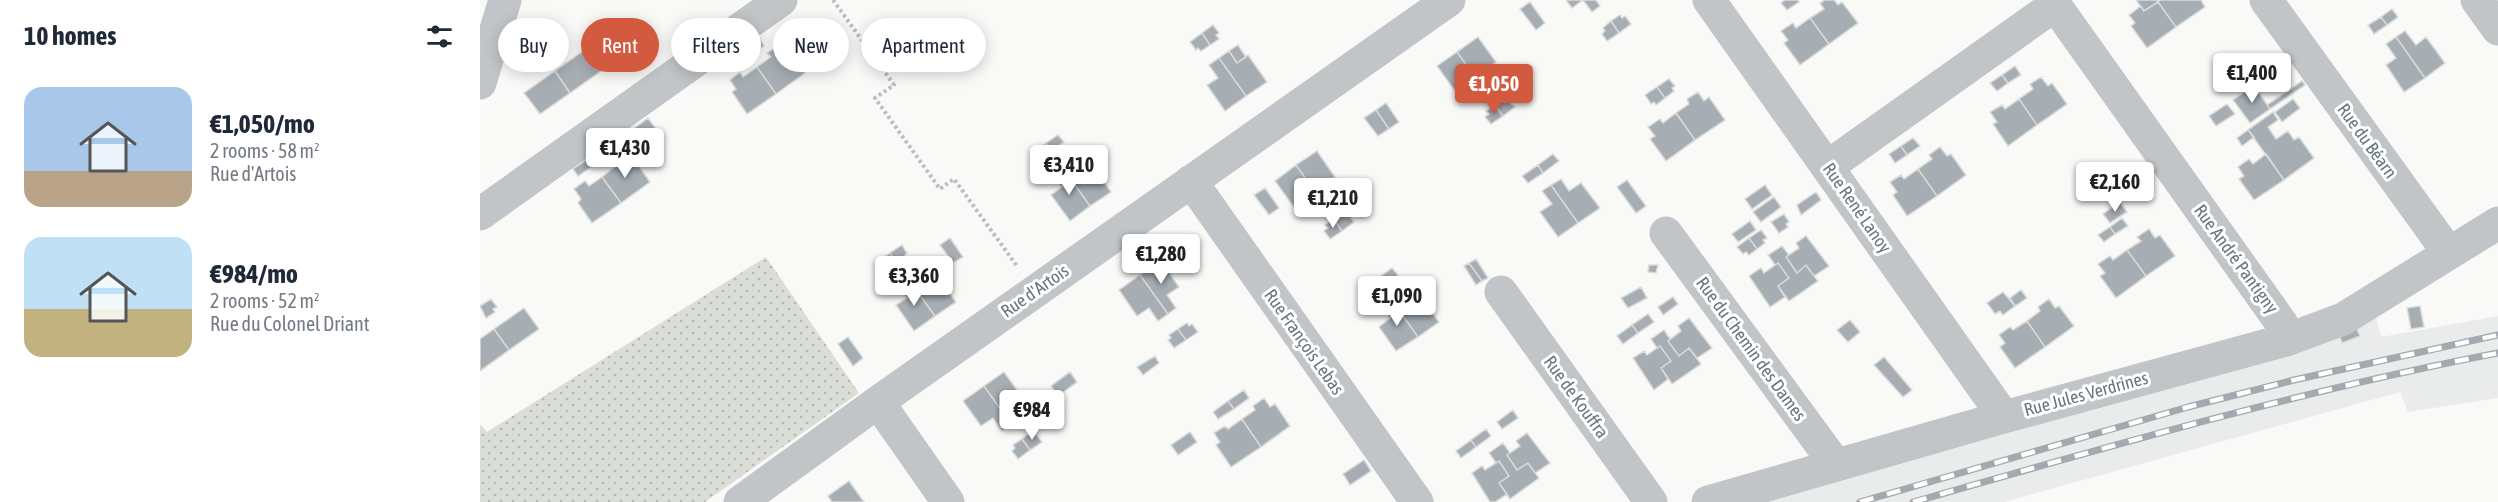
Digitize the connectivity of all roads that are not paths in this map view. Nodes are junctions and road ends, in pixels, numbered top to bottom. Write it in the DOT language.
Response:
graph roads {
  1 [pos="505,0"];
  2 [pos="781,0"];
  3 [pos="1449,0"];
  4 [pos="1709,0"];
  5 [pos="2266,0"];
  6 [pos="2477,0"];
  7 [pos="2053,3"];
  8 [pos="2498,29"];
  9 [pos="480,83"];
  10 [pos="1827,167"];
  11 [pos="1191,182"];
  12 [pos="480,183"];
  13 [pos="511,193"];
  14 [pos="480,214"];
  15 [pos="2498,223"];
  16 [pos="1666,233"];
  17 [pos="2448,252"];
  18 [pos="1501,292"];
  19 [pos="2286,340"];
  20 [pos="878,402"];
  21 [pos="2004,417"];
  22 [pos="1836,465"];
  23 [pos="740,502"];
  24 [pos="948,502"];
  25 [pos="1417,502"];
  26 [pos="1651,502"];
  27 [pos="1708,502"];
  1 -- 9 [label="street"];
  2 -- 13 [label="street"];
  3 -- 11 [label="street, Rue d'Artois"];
  4 -- 10 [label="street, Rue René Lanoy"];
  5 -- 17 [label="street, Rue du Béarn"];
  6 -- 8 [label="street"];
  7 -- 10 [label="street, Rue André Pantigny"];
  7 -- 19 [label="street, Rue André Pantigny"];
  10 -- 21 [label="street, Rue René Lanoy"];
  11 -- 20 [label="street, Rue d'Artois"];
  11 -- 25 [label="street, Rue François Lebas"];
  12 -- 13 [label="street"];
  13 -- 14 [label="street"];
  15 -- 17 [label="street, Rue Jules Verdrines"];
  16 -- 22 [label="street, Rue du Chemin des Dames"];
  17 -- 19 [label="street, Rue Jules Verdrines"];
  18 -- 26 [label="street, Rue de Kouffra"];
  19 -- 21 [label="street, Rue Jules Verdrines"];
  20 -- 23 [label="street, Rue d'Artois"];
  20 -- 24 [label="street"];
  21 -- 22 [label="street, Rue Jules Verdrines"];
  22 -- 27 [label="street, Rue Jules Verdrines"];
}
